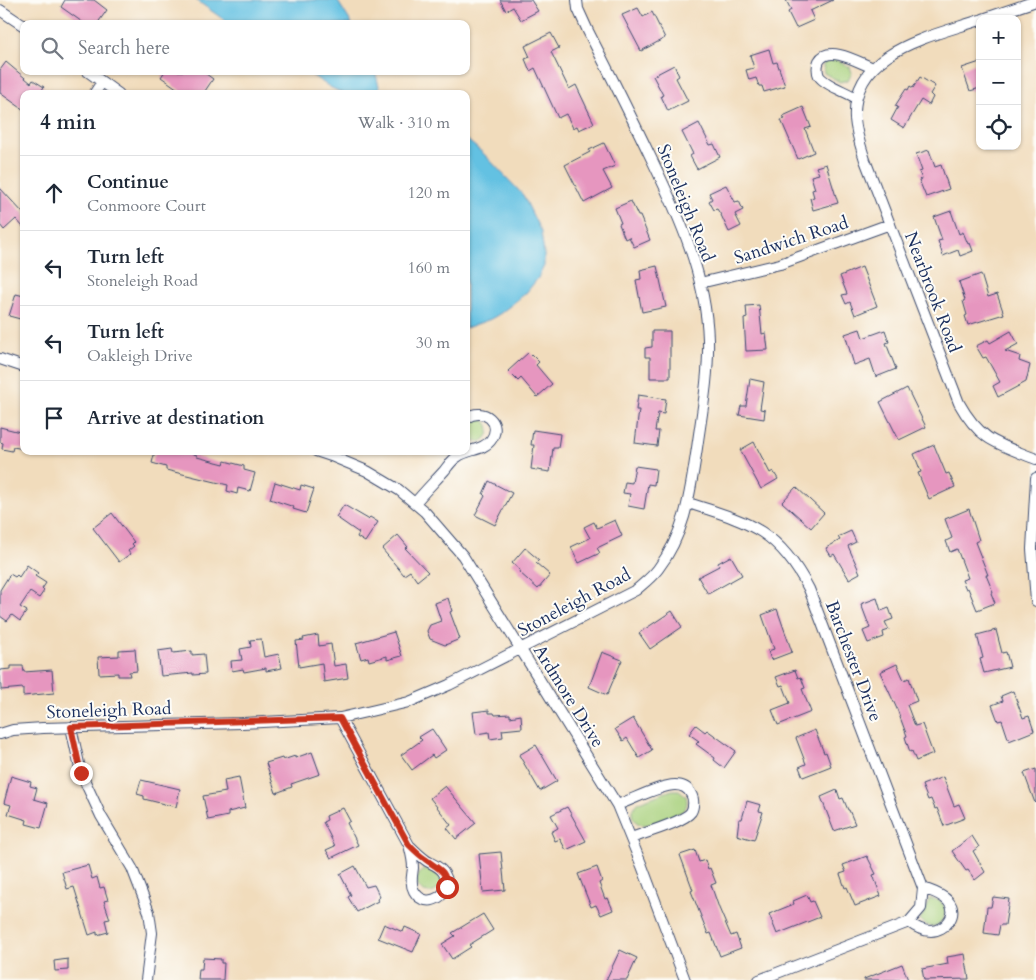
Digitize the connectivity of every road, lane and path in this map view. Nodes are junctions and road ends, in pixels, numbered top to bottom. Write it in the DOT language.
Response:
graph roads {
  1 [pos="577,0"];
  2 [pos="1036,1"];
  3 [pos="0,10"];
  4 [pos="993,15"];
  5 [pos="976,21"];
  6 [pos="20,23"];
  7 [pos="873,68"];
  8 [pos="92,75"];
  9 [pos="102,82"];
  10 [pos="97,90"];
  11 [pos="113,90"];
  12 [pos="856,98"];
  13 [pos="890,224"];
  14 [pos="700,283"];
  15 [pos="0,359"];
  16 [pos="20,366"];
  17 [pos="470,416"];
  18 [pos="470,450"];
  19 [pos="328,455"];
  20 [pos="456,455"];
  21 [pos="1036,459"];
  22 [pos="1036,478"];
  23 [pos="415,503"];
  24 [pos="688,503"];
  25 [pos="1036,601"];
  26 [pos="521,649"];
  27 [pos="340,718"];
  28 [pos="71,727"];
  29 [pos="0,734"];
  30 [pos="617,805"];
  31 [pos="631,838"];
  32 [pos="409,845"];
  33 [pos="923,888"];
  34 [pos="909,922"];
  35 [pos="146,980"];
  36 [pos="685,980"];
  37 [pos="759,980"];
  1 -- 14 [label="street, Stoneleigh Road"];
  2 -- 4 [label="street, Nearbrook Road"];
  3 -- 6 [label="street"];
  5 -- 7 [label="street, Nearbrook Road"];
  7 -- 12 [label="street, Nearbrook Road"];
  7 -- 12 [label="street"];
  8 -- 9 [label="street"];
  9 -- 10 [label="street"];
  9 -- 11 [label="street"];
  12 -- 13 [label="street, Nearbrook Road"];
  13 -- 14 [label="street, Sandwich Road"];
  13 -- 21 [label="street, Nearbrook Road"];
  14 -- 24 [label="street, Stoneleigh Road"];
  15 -- 16 [label="street"];
  17 -- 18 [label="street"];
  19 -- 23 [label="street, Ardmore Drive"];
  20 -- 23 [label="street"];
  22 -- 25 [label="street"];
  23 -- 26 [label="street, Ardmore Drive"];
  24 -- 26 [label="street, Stoneleigh Road"];
  24 -- 33 [label="street, Barchester Drive"];
  26 -- 27 [label="street, Stoneleigh Road"];
  26 -- 30 [label="street, Ardmore Drive"];
  27 -- 28 [label="street, Stoneleigh Road"];
  27 -- 32 [label="street"];
  28 -- 29 [label="street, Stoneleigh Road"];
  28 -- 35 [label="street"];
  30 -- 31 [label="street, Ardmore Drive"];
  30 -- 31 [label="street"];
  31 -- 36 [label="street, Ardmore Drive"];
  32 -- 32 [label="street"];
  33 -- 34 [label="street"];
  33 -- 34 [label="street"];
  34 -- 37 [label="street"];
}
